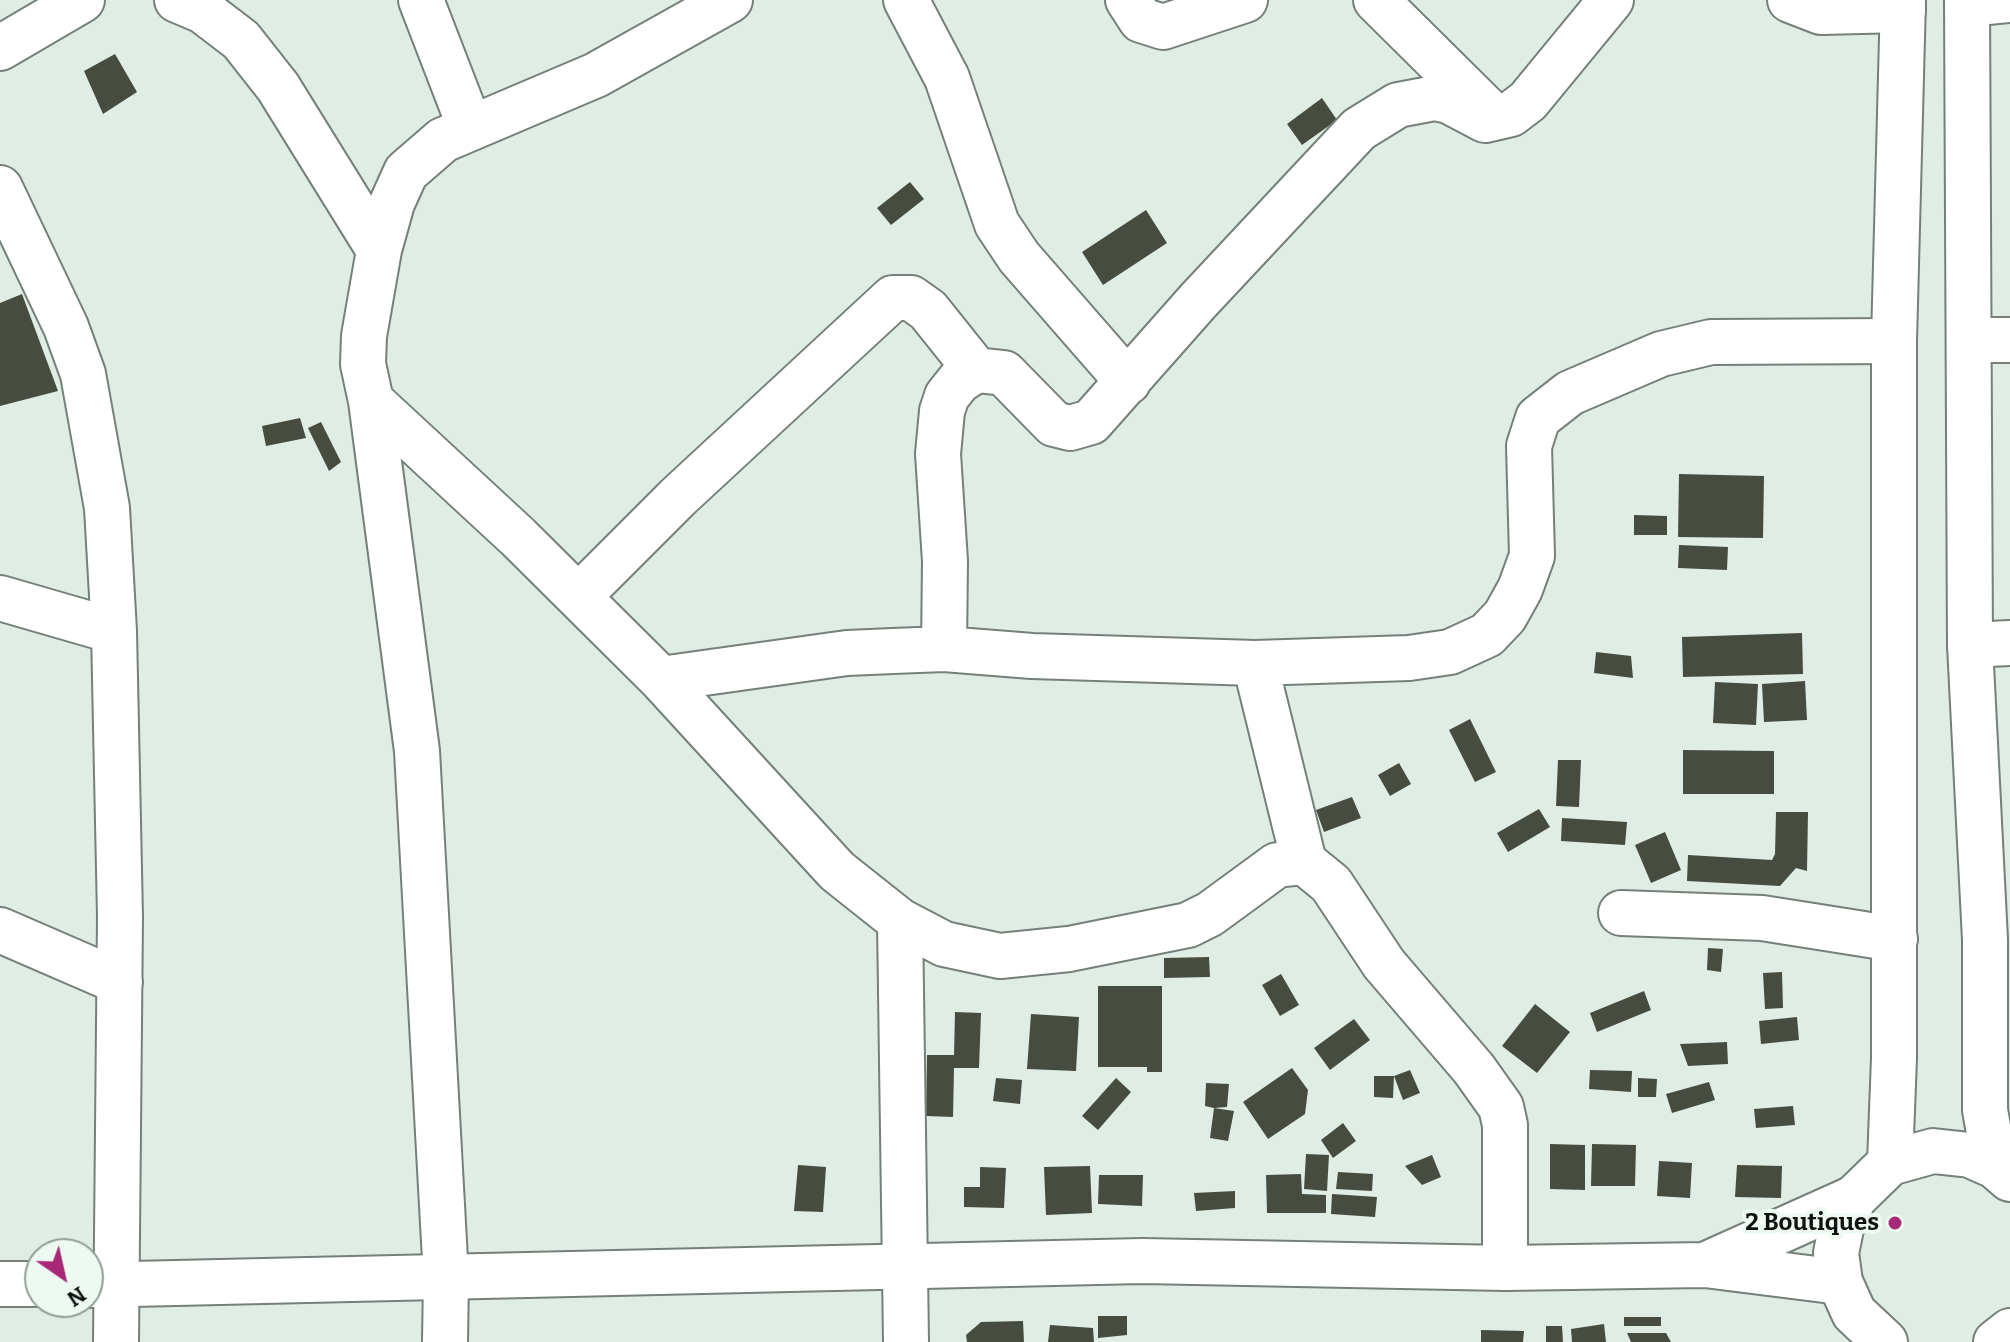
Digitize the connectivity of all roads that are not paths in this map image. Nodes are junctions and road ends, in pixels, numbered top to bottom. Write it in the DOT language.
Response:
graph roads {
  1 [pos="82,0"];
  2 [pos="177,0"];
  3 [pos="421,0"];
  4 [pos="730,0"];
  5 [pos="906,0"];
  6 [pos="1128,0"];
  7 [pos="1245,0"];
  8 [pos="1376,0"];
  9 [pos="1611,0"];
  10 [pos="1790,0"];
  11 [pos="2010,0"];
  12 [pos="1967,2"];
  13 [pos="1903,5"];
  14 [pos="0,48"];
  15 [pos="1497,119"];
  16 [pos="470,127"];
  17 [pos="0,188"];
  18 [pos="379,250"];
  19 [pos="1990,340"];
  20 [pos="1894,341"];
  21 [pos="976,370"];
  22 [pos="1128,382"];
  23 [pos="371,401"];
  24 [pos="579,596"];
  25 [pos="0,598"];
  26 [pos="114,631"];
  27 [pos="1990,644"];
  28 [pos="944,649"];
  29 [pos="1255,663"];
  30 [pos="661,679"];
  31 [pos="1304,862"];
  32 [pos="1621,913"];
  33 [pos="900,921"];
  34 [pos="0,930"];
  35 [pos="1895,939"];
  36 [pos="1998,940"];
  37 [pos="120,982"];
  38 [pos="1890,1163"];
  39 [pos="2002,1173"];
  40 [pos="1854,1198"];
  41 [pos="104,1251"];
  42 [pos="902,1264"];
  43 [pos="1705,1265"];
  44 [pos="1505,1268"];
  45 [pos="446,1278"];
  46 [pos="1840,1282"];
  47 [pos="0,1284"];
  48 [pos="24,1284"];
  49 [pos="104,1285"];
  50 [pos="104,1293"];
  51 [pos="1880,1341"];
  52 [pos="116,1342"];
  53 [pos="445,1342"];
  54 [pos="906,1342"];
  1 -- 14 [label="street"];
  2 -- 18 [label="street"];
  3 -- 16 [label="street"];
  4 -- 16 [label="street"];
  5 -- 22 [label="street"];
  6 -- 7 [label="street"];
  8 -- 15 [label="street"];
  9 -- 15 [label="street"];
  10 -- 13 [label="street"];
  11 -- 12 [label="street"];
  12 -- 19 [label="street"];
  13 -- 20 [label="street"];
  15 -- 22 [label="street"];
  16 -- 18 [label="street"];
  17 -- 26 [label="street"];
  18 -- 23 [label="street"];
  19 -- 27 [label="street"];
  20 -- 29 [label="street"];
  20 -- 35 [label="street"];
  21 -- 22 [label="street"];
  21 -- 24 [label="street"];
  21 -- 28 [label="street"];
  23 -- 24 [label="street"];
  23 -- 45 [label="street"];
  24 -- 30 [label="street"];
  25 -- 26 [label="street"];
  26 -- 37 [label="street"];
  27 -- 36 [label="street"];
  28 -- 29 [label="street"];
  28 -- 30 [label="street"];
  29 -- 31 [label="street"];
  30 -- 33 [label="street"];
  31 -- 33 [label="street"];
  31 -- 44 [label="street"];
  32 -- 35 [label="street"];
  33 -- 42 [label="street"];
  34 -- 37 [label="street"];
  35 -- 38 [label="street"];
  36 -- 39 [label="street"];
  37 -- 41 [label="street"];
  38 -- 39 [label="street"];
  38 -- 40 [label="street"];
  40 -- 43 [label="street"];
  40 -- 46 [label="street"];
  42 -- 44 [label="street"];
  42 -- 45 [label="street"];
  42 -- 54 [label="street"];
  43 -- 44 [label="street"];
  43 -- 46 [label="street"];
  45 -- 49 [label="street"];
  45 -- 53 [label="street"];
  46 -- 51 [label="street"];
  47 -- 48 [label="street"];
  50 -- 52 [label="street"];
}
